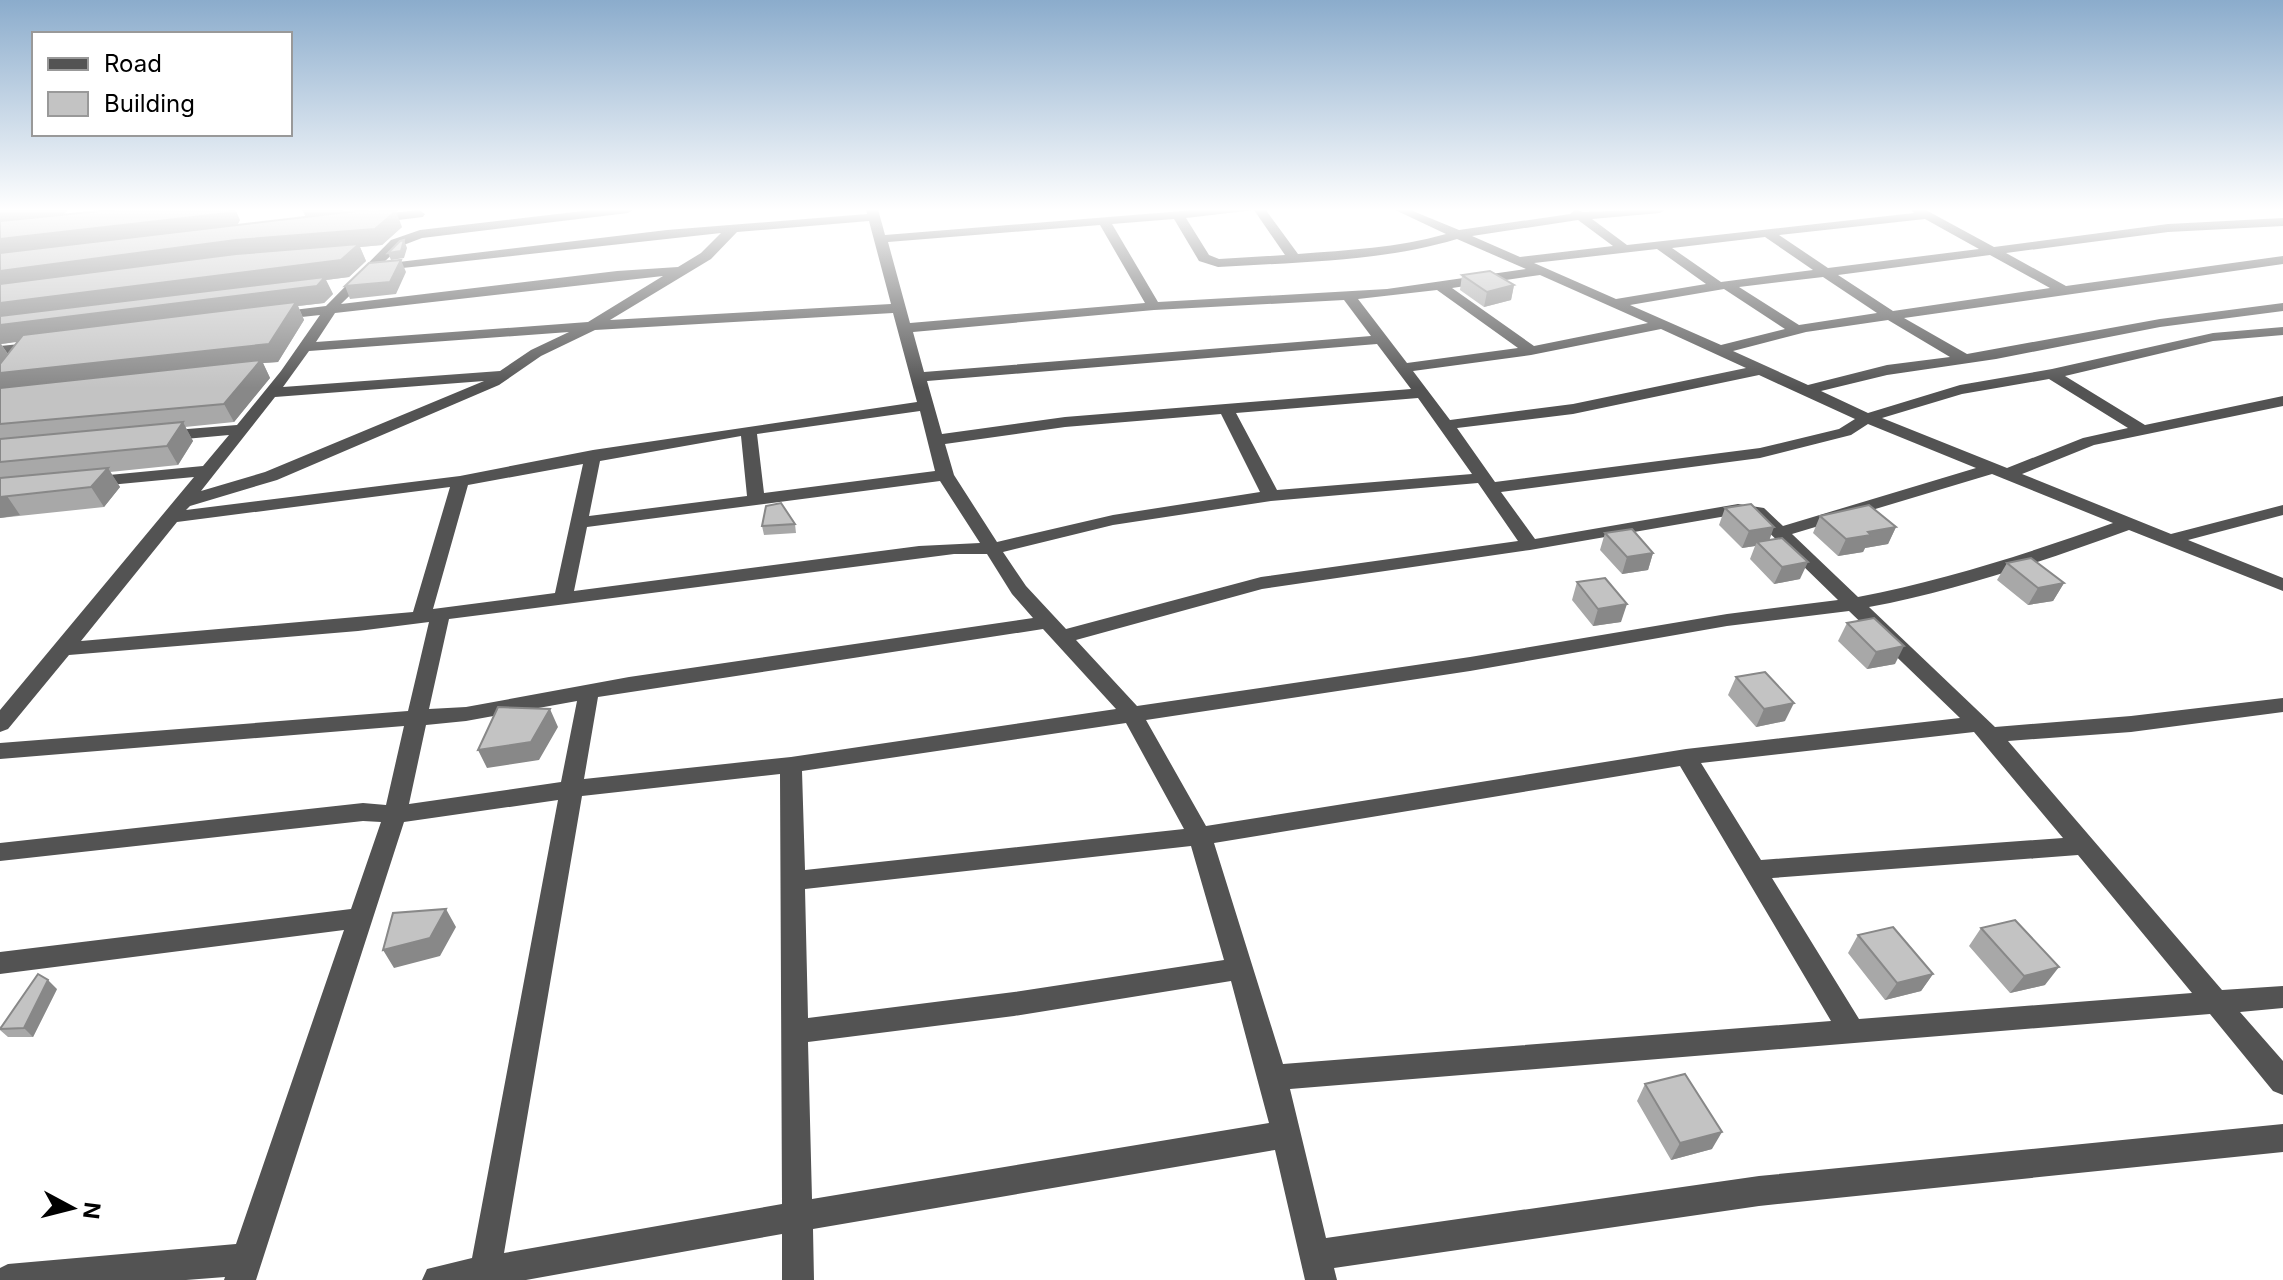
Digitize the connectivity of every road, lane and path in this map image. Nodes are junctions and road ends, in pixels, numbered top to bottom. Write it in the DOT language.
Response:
graph roads {
  1 [pos="370,269"];
  2 [pos="686,269"];
  3 [pos="889,269"];
  4 [pos="1132,269"];
  5 [pos="1536,269"];
  6 [pos="1696,269"];
  7 [pos="1818,269"];
  8 [pos="1864,269"];
  9 [pos="2024,269"];
  10 [pos="2219,269"];
  11 [pos="683,271"];
  12 [pos="1542,271"];
  13 [pos="1826,274"];
  14 [pos="353,284"];
  15 [pos="1722,286"];
  16 [pos="325,287"];
  17 [pos="1442,287"];
  18 [pos="2064,290"];
  19 [pos="1347,294"];
  20 [pos="1615,303"];
  21 [pos="1154,306"];
  22 [pos="2282,308"];
  23 [pos="330,309"];
  24 [pos="1889,315"];
  25 [pos="254,318"];
  26 [pos="902,318"];
  27 [pos="1663,324"];
  28 [pos="588,328"];
  29 [pos="1796,330"];
  30 [pos="2283,331"];
  31 [pos="1382,339"];
  32 [pos="54,343"];
  33 [pos="304,347"];
  34 [pos="0,350"];
  35 [pos="1719,350"];
  36 [pos="1531,351"];
  37 [pos="1964,358"];
  38 [pos="290,368"];
  39 [pos="1403,368"];
  40 [pos="1759,370"];
  41 [pos="260,371"];
  42 [pos="2052,374"];
  43 [pos="506,375"];
  44 [pos="917,377"];
  45 [pos="2004,382"];
  46 [pos="1807,390"];
  47 [pos="271,393"];
  48 [pos="1422,393"];
  49 [pos="2283,401"];
  50 [pos="924,406"];
  51 [pos="1226,409"];
  52 [pos="1867,418"];
  53 [pos="1446,425"];
  54 [pos="242,429"];
  55 [pos="748,430"];
  56 [pos="2142,430"];
  57 [pos="149,438"];
  58 [pos="936,440"];
  59 [pos="593,455"];
  60 [pos="208,471"];
  61 [pos="2001,471"];
  62 [pos="945,475"];
  63 [pos="460,481"];
  64 [pos="73,483"];
  65 [pos="1486,483"];
  66 [pos="1271,496"];
  67 [pos="756,499"];
  68 [pos="183,502"];
  69 [pos="2283,510"];
  70 [pos="172,517"];
  71 [pos="579,523"];
  72 [pos="2128,524"];
  73 [pos="1781,532"];
  74 [pos="2168,540"];
  75 [pos="1530,545"];
  76 [pos="991,549"];
  77 [pos="2283,585"];
  78 [pos="563,599"];
  79 [pos="1854,604"];
  80 [pos="430,616"];
  81 [pos="1055,629"];
  82 [pos="63,649"];
  83 [pos="589,691"];
  84 [pos="2283,705"];
  85 [pos="1133,715"];
  86 [pos="418,716"];
  87 [pos="0,724"];
  88 [pos="1983,729"];
  89 [pos="0,751"];
  90 [pos="1686,757"];
  91 [pos="791,765"];
  92 [pos="573,789"];
  93 [pos="395,815"];
  94 [pos="1200,836"];
  95 [pos="2081,846"];
  96 [pos="0,852"];
  97 [pos="1754,870"];
  98 [pos="792,881"];
  99 [pos="361,918"];
  100 [pos="0,963"];
  101 [pos="1241,968"];
  102 [pos="2283,997"];
  103 [pos="2214,1004"];
  104 [pos="794,1032"];
  105 [pos="1853,1033"];
  106 [pos="1273,1078"];
  107 [pos="2283,1082"];
  108 [pos="1287,1134"];
  109 [pos="2283,1138"];
  110 [pos="798,1216"];
  111 [pos="1318,1268"];
  112 [pos="243,1270"];
  113 [pos="485,1272"];
  114 [pos="8,1280"];
  115 [pos="440,1280"];
  116 [pos="798,1280"];
  1 -- 14 [label="street"];
  2 -- 11 [label="street"];
  3 -- 26 [label="street"];
  4 -- 21 [label="street"];
  5 -- 12 [label="street"];
  6 -- 15 [label="street"];
  7 -- 13 [label="street"];
  8 -- 13 [label="street"];
  9 -- 18 [label="street"];
  10 -- 18 [label="street"];
  11 -- 23 [label="street"];
  11 -- 28 [label="street"];
  12 -- 17 [label="street"];
  12 -- 20 [label="street"];
  13 -- 15 [label="street"];
  13 -- 24 [label="street"];
  14 -- 16 [label="street"];
  14 -- 23 [label="street"];
  15 -- 20 [label="street"];
  15 -- 29 [label="street"];
  17 -- 19 [label="street"];
  17 -- 36 [label="street"];
  18 -- 24 [label="street"];
  19 -- 21 [label="street"];
  19 -- 31 [label="street"];
  20 -- 27 [label="street"];
  21 -- 26 [label="street"];
  22 -- 37 [label="street"];
  23 -- 25 [label="street"];
  23 -- 33 [label="street"];
  24 -- 29 [label="street"];
  24 -- 37 [label="street"];
  26 -- 28 [label="street"];
  26 -- 44 [label="street"];
  27 -- 35 [label="street"];
  27 -- 36 [label="street"];
  28 -- 33 [label="street"];
  28 -- 43 [label="street"];
  29 -- 35 [label="street"];
  30 -- 42 [label="street"];
  31 -- 39 [label="street"];
  31 -- 44 [label="street"];
  32 -- 34 [label="street"];
  33 -- 38 [label="street"];
  35 -- 40 [label="street"];
  36 -- 39 [label="street"];
  37 -- 45 [label="street"];
  37 -- 46 [label="street"];
  38 -- 41 [label="street"];
  38 -- 47 [label="street"];
  39 -- 48 [label="street"];
  40 -- 46 [label="street"];
  40 -- 53 [label="street"];
  42 -- 45 [label="street"];
  42 -- 56 [label="street"];
  43 -- 47 [label="street"];
  43 -- 68 [label="street"];
  44 -- 50 [label="street"];
  45 -- 52 [label="street"];
  46 -- 52 [label="street"];
  47 -- 54 [label="street"];
  48 -- 51 [label="street"];
  48 -- 53 [label="street"];
  49 -- 56 [label="street"];
  50 -- 55 [label="street"];
  50 -- 58 [label="street"];
  51 -- 58 [label="street"];
  51 -- 66 [label="street"];
  52 -- 61 [label="street"];
  52 -- 65 [label="street"];
  53 -- 65 [label="street"];
  54 -- 57 [label="street"];
  54 -- 60 [label="street"];
  55 -- 59 [label="street"];
  55 -- 67 [label="street"];
  56 -- 61 [label="street"];
  58 -- 62 [label="street"];
  59 -- 63 [label="street"];
  59 -- 71 [label="street"];
  60 -- 64 [label="street"];
  60 -- 68 [label="street"];
  61 -- 72 [label="street"];
  61 -- 73 [label="street"];
  62 -- 67 [label="street"];
  62 -- 76 [label="street"];
  63 -- 70 [label="street"];
  63 -- 80 [label="street"];
  65 -- 66 [label="street"];
  65 -- 75 [label="street"];
  66 -- 76 [label="street"];
  67 -- 71 [label="street"];
  68 -- 70 [label="street"];
  69 -- 74 [label="street"];
  70 -- 82 [label="street"];
  71 -- 78 [label="street"];
  72 -- 74 [label="street"];
  72 -- 79 [label="street"];
  73 -- 75 [label="street"];
  73 -- 79 [label="street"];
  74 -- 77 [label="street"];
  75 -- 81 [label="street"];
  76 -- 78 [label="street"];
  76 -- 81 [label="street"];
  78 -- 80 [label="street"];
  79 -- 85 [label="street"];
  79 -- 88 [label="street"];
  80 -- 82 [label="street"];
  80 -- 86 [label="street"];
  81 -- 83 [label="street"];
  81 -- 85 [label="street"];
  82 -- 87 [label="street"];
  83 -- 86 [label="street"];
  83 -- 92 [label="street"];
  84 -- 88 [label="street"];
  85 -- 91 [label="street"];
  85 -- 94 [label="street"];
  86 -- 89 [label="street"];
  86 -- 93 [label="street"];
  88 -- 90 [label="street"];
  88 -- 95 [label="street"];
  90 -- 94 [label="street"];
  90 -- 97 [label="street"];
  91 -- 92 [label="street"];
  91 -- 98 [label="street"];
  92 -- 93 [label="street"];
  92 -- 113 [label="street"];
  93 -- 96 [label="street"];
  93 -- 99 [label="street"];
  94 -- 98 [label="street"];
  94 -- 101 [label="street"];
  95 -- 97 [label="street"];
  95 -- 103 [label="street"];
  97 -- 105 [label="street"];
  98 -- 104 [label="street"];
  99 -- 100 [label="street"];
  99 -- 112 [label="street"];
  101 -- 104 [label="street"];
  101 -- 106 [label="street"];
  102 -- 103 [label="street"];
  103 -- 105 [label="street"];
  103 -- 107 [label="street"];
  104 -- 110 [label="street"];
  105 -- 106 [label="street"];
  106 -- 108 [label="street"];
  108 -- 110 [label="street"];
  108 -- 111 [label="street"];
  109 -- 111 [label="street"];
  110 -- 113 [label="street"];
  110 -- 116 [label="street"];
  112 -- 114 [label="street"];
  113 -- 115 [label="street"];
}
